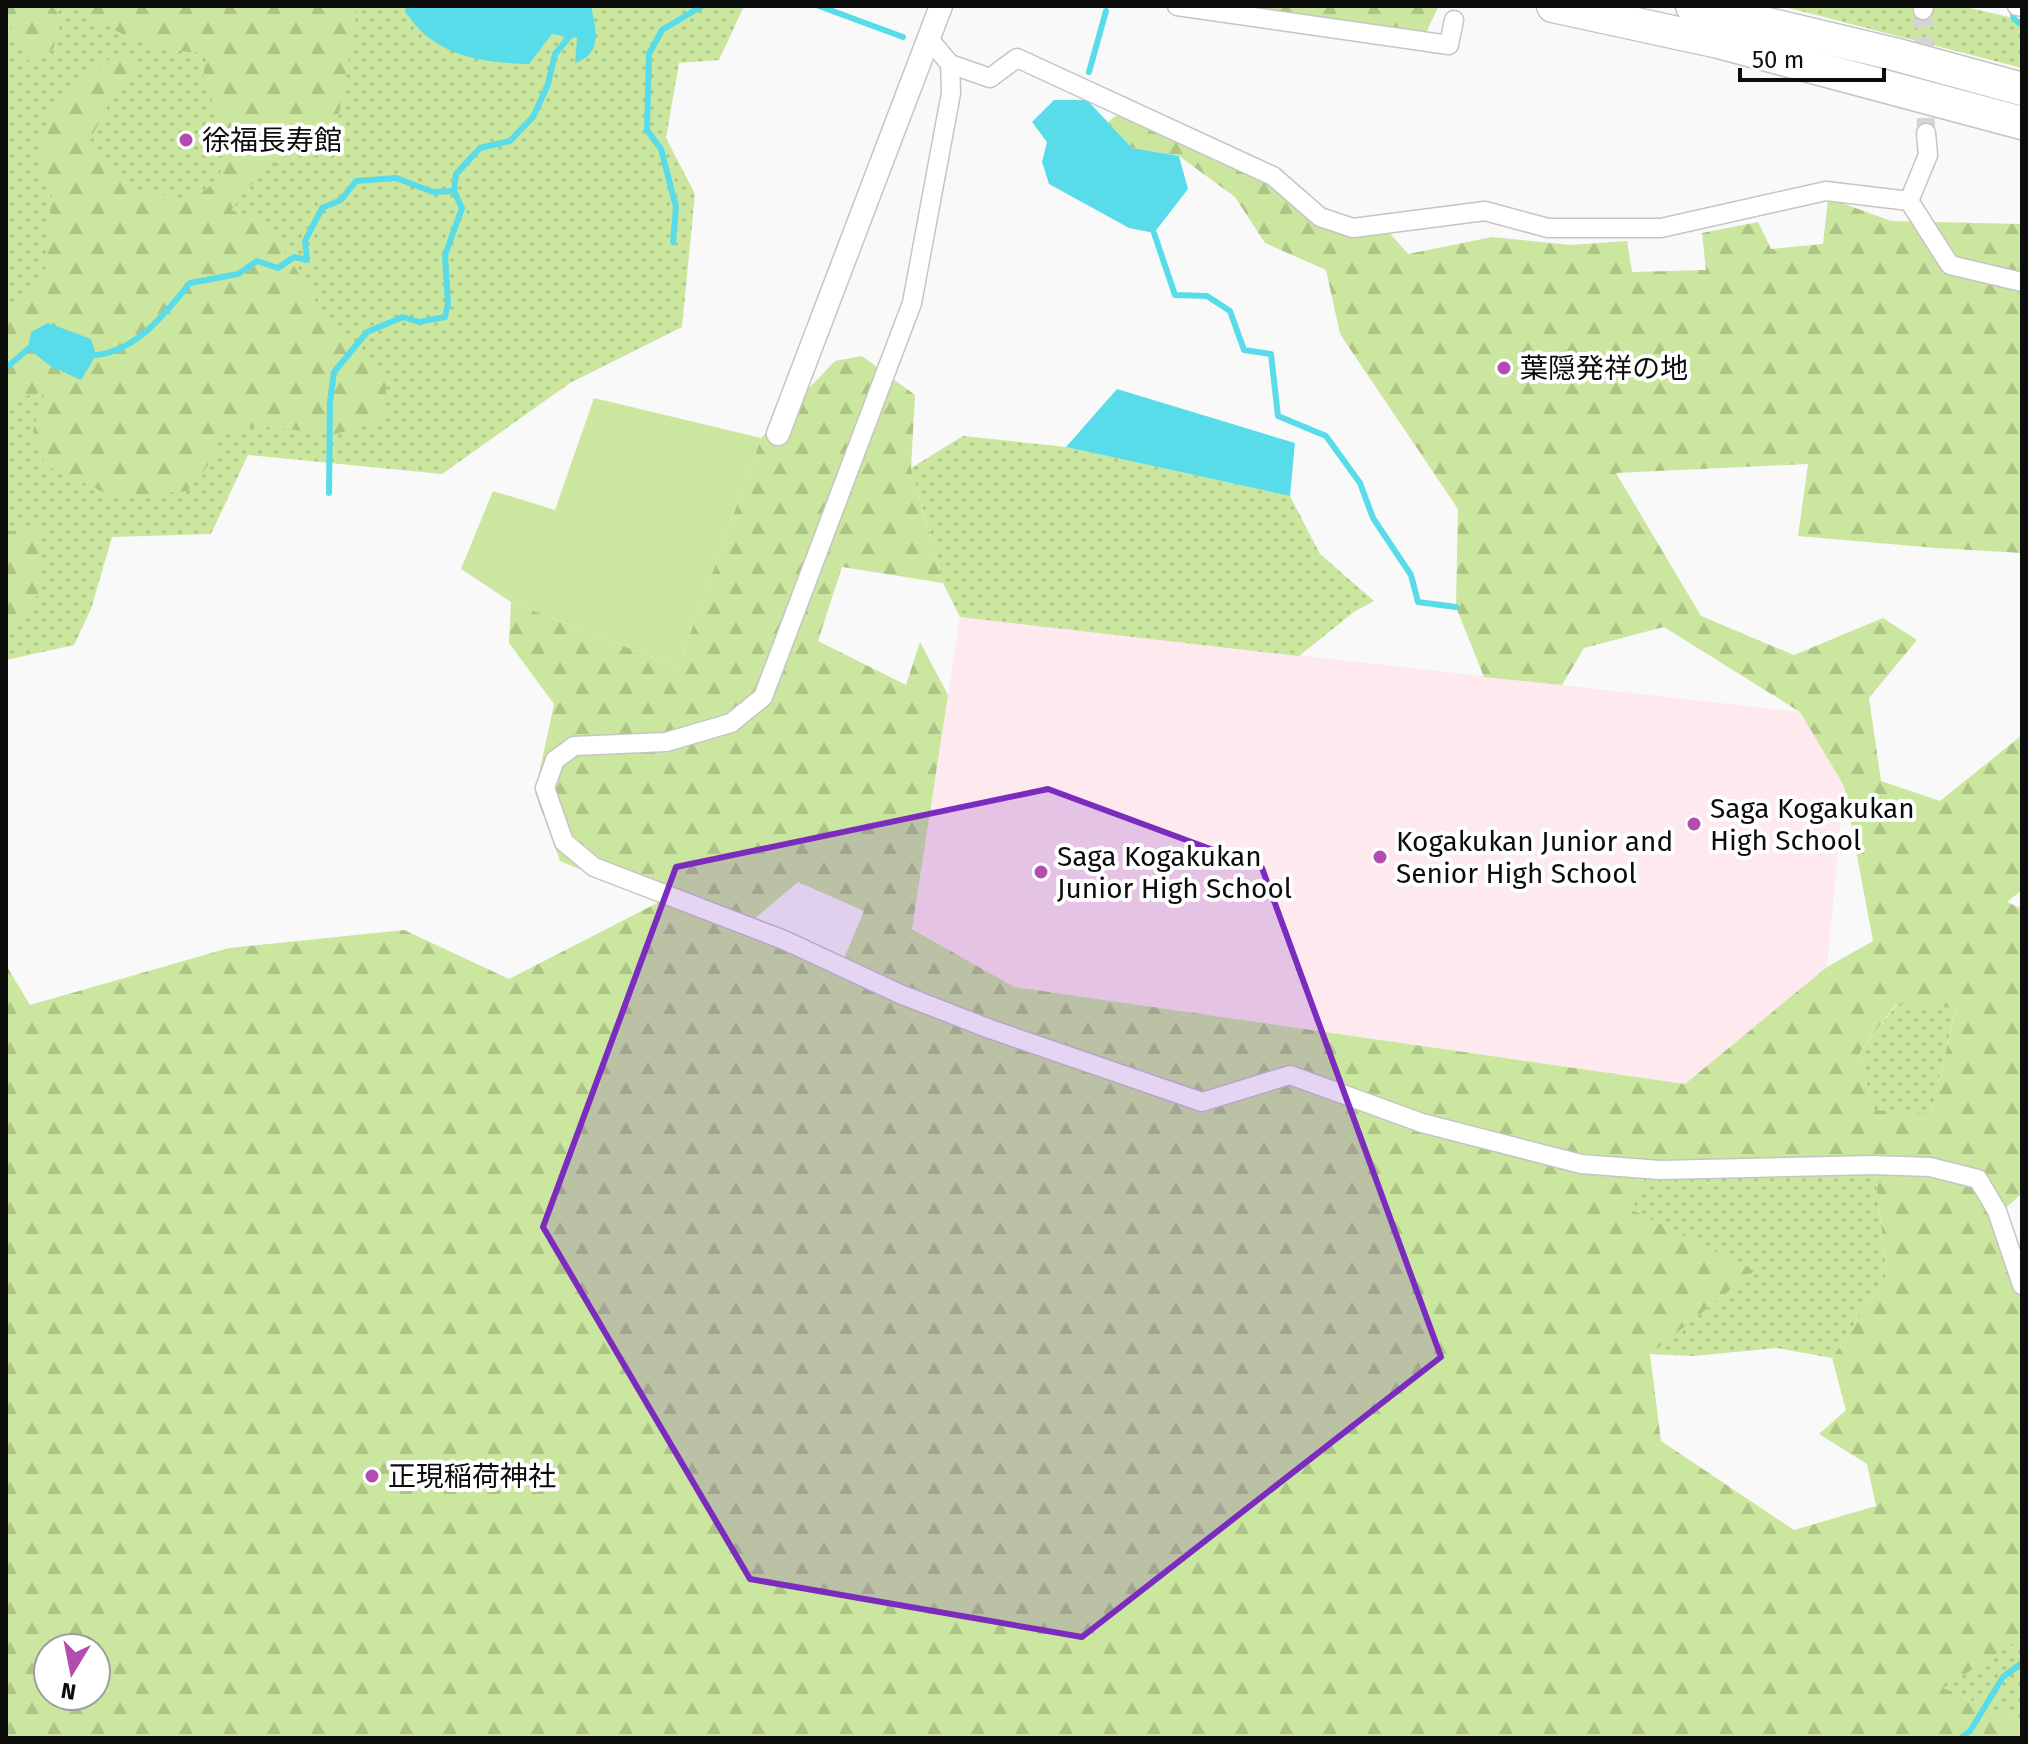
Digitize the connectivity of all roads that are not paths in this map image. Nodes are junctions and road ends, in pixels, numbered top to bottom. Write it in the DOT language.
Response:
graph roads {
  1 [pos="941,6"];
  2 [pos="1177,6"];
  3 [pos="1553,6"];
  4 [pos="1692,6"];
  5 [pos="1454,20"];
  6 [pos="929,39"];
  7 [pos="950,64"];
  8 [pos="2022,89"];
  9 [pos="2022,123"];
  10 [pos="1926,133"];
  11 [pos="1909,201"];
  12 [pos="2022,282"];
  13 [pos="778,434"];
  14 [pos="2022,1285"];
  1 -- 6 [label="street"];
  2 -- 5 [label="street"];
  3 -- 9 [label="highway"];
  4 -- 8 [label="highway"];
  6 -- 7 [label="street"];
  6 -- 13 [label="street"];
  7 -- 11 [label="street"];
  7 -- 14 [label="street"];
  10 -- 11 [label="street"];
  11 -- 12 [label="street"];
}
